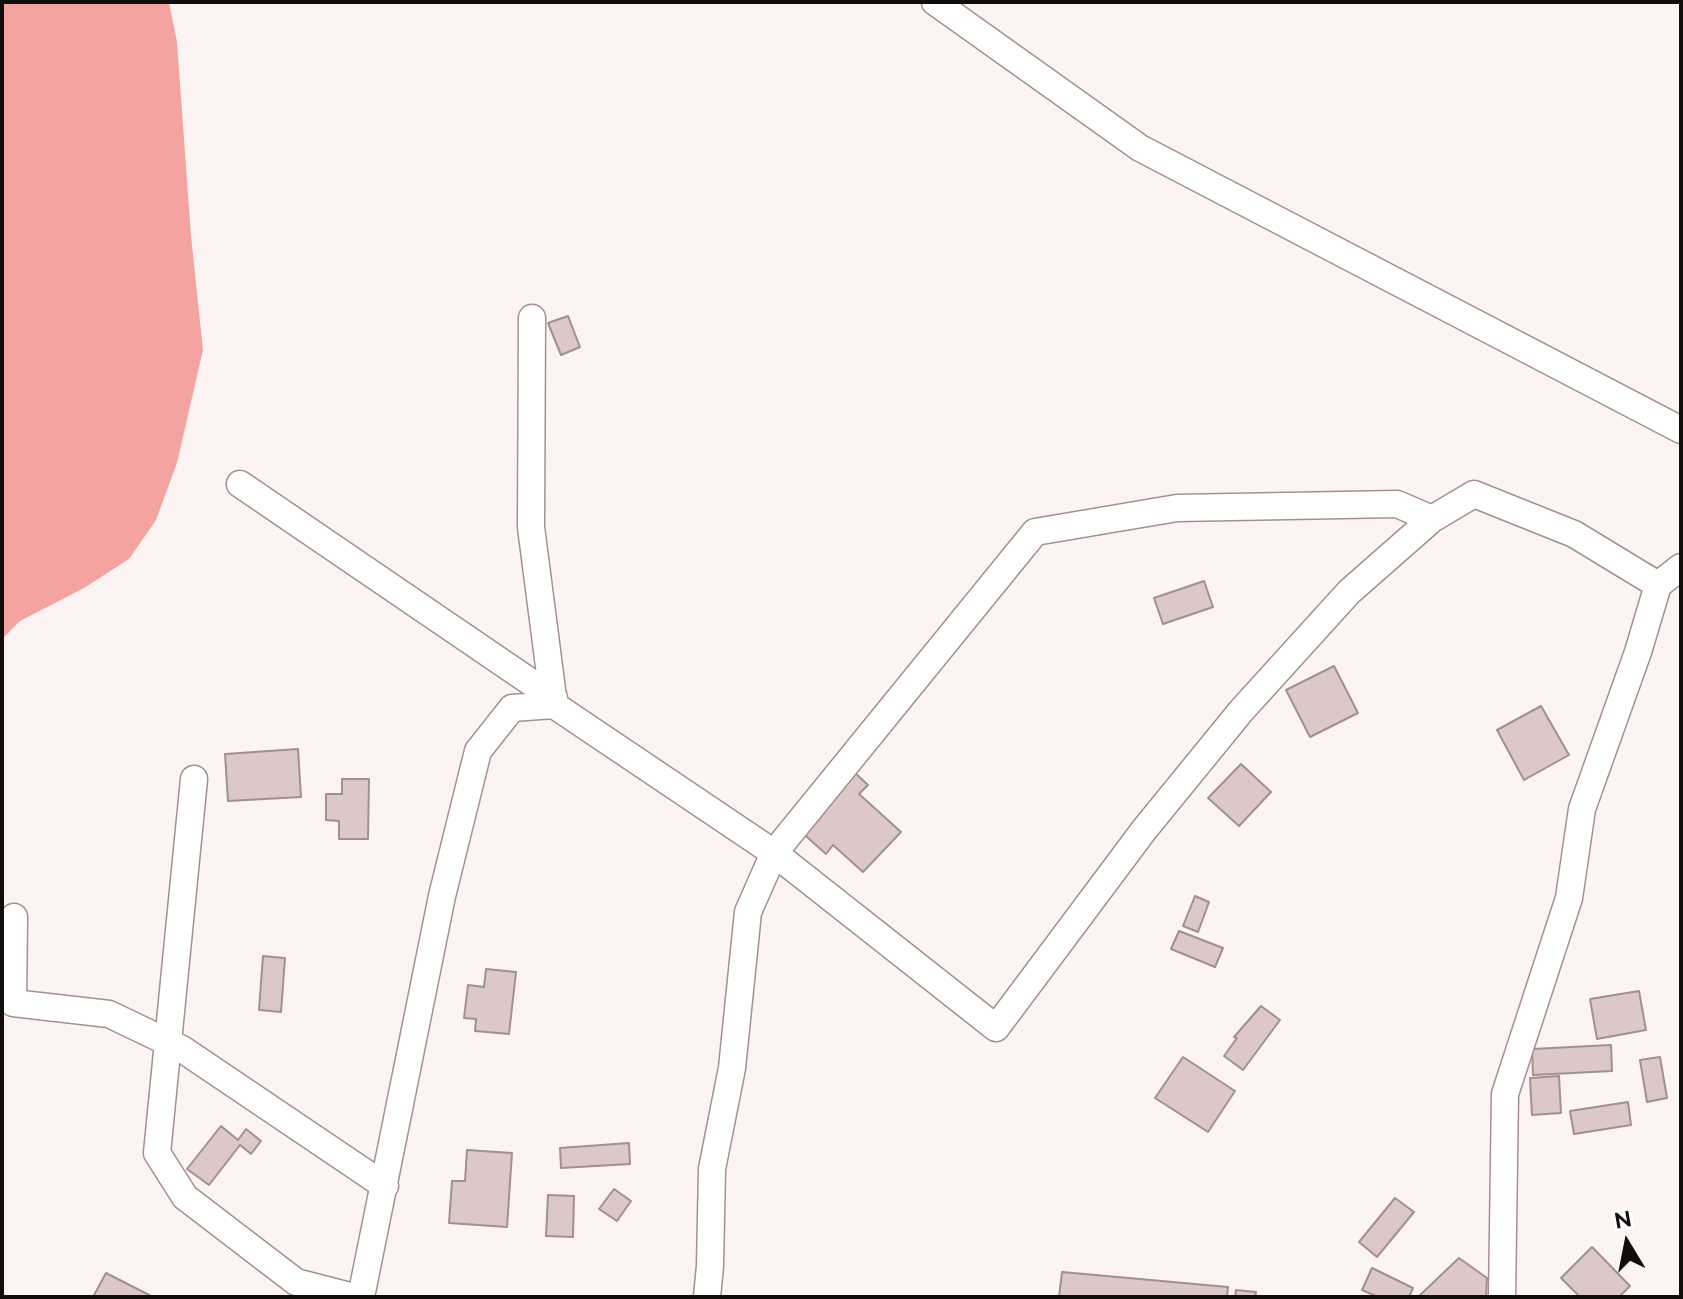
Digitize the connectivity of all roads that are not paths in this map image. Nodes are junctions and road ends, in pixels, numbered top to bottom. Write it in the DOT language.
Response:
graph roads {
  1 [pos="935,2"];
  2 [pos="532,318"];
  3 [pos="1681,430"];
  4 [pos="240,484"];
  5 [pos="1432,519"];
  6 [pos="1681,567"];
  7 [pos="1658,585"];
  8 [pos="554,702"];
  9 [pos="194,779"];
  10 [pos="774,853"];
  11 [pos="14,917"];
  12 [pos="168,1043"];
  13 [pos="385,1186"];
  14 [pos="354,1297"];
  15 [pos="361,1297"];
  16 [pos="707,1297"];
  17 [pos="1502,1297"];
  1 -- 3 [label="street"];
  2 -- 8 [label="street"];
  4 -- 8 [label="street"];
  5 -- 7 [label="street"];
  5 -- 10 [label="street"];
  5 -- 10 [label="street"];
  6 -- 7 [label="street"];
  7 -- 17 [label="street"];
  8 -- 10 [label="street"];
  8 -- 13 [label="street"];
  9 -- 12 [label="street"];
  10 -- 16 [label="street"];
  11 -- 12 [label="street"];
  12 -- 13 [label="street"];
  12 -- 14 [label="street"];
  13 -- 15 [label="street"];
}
